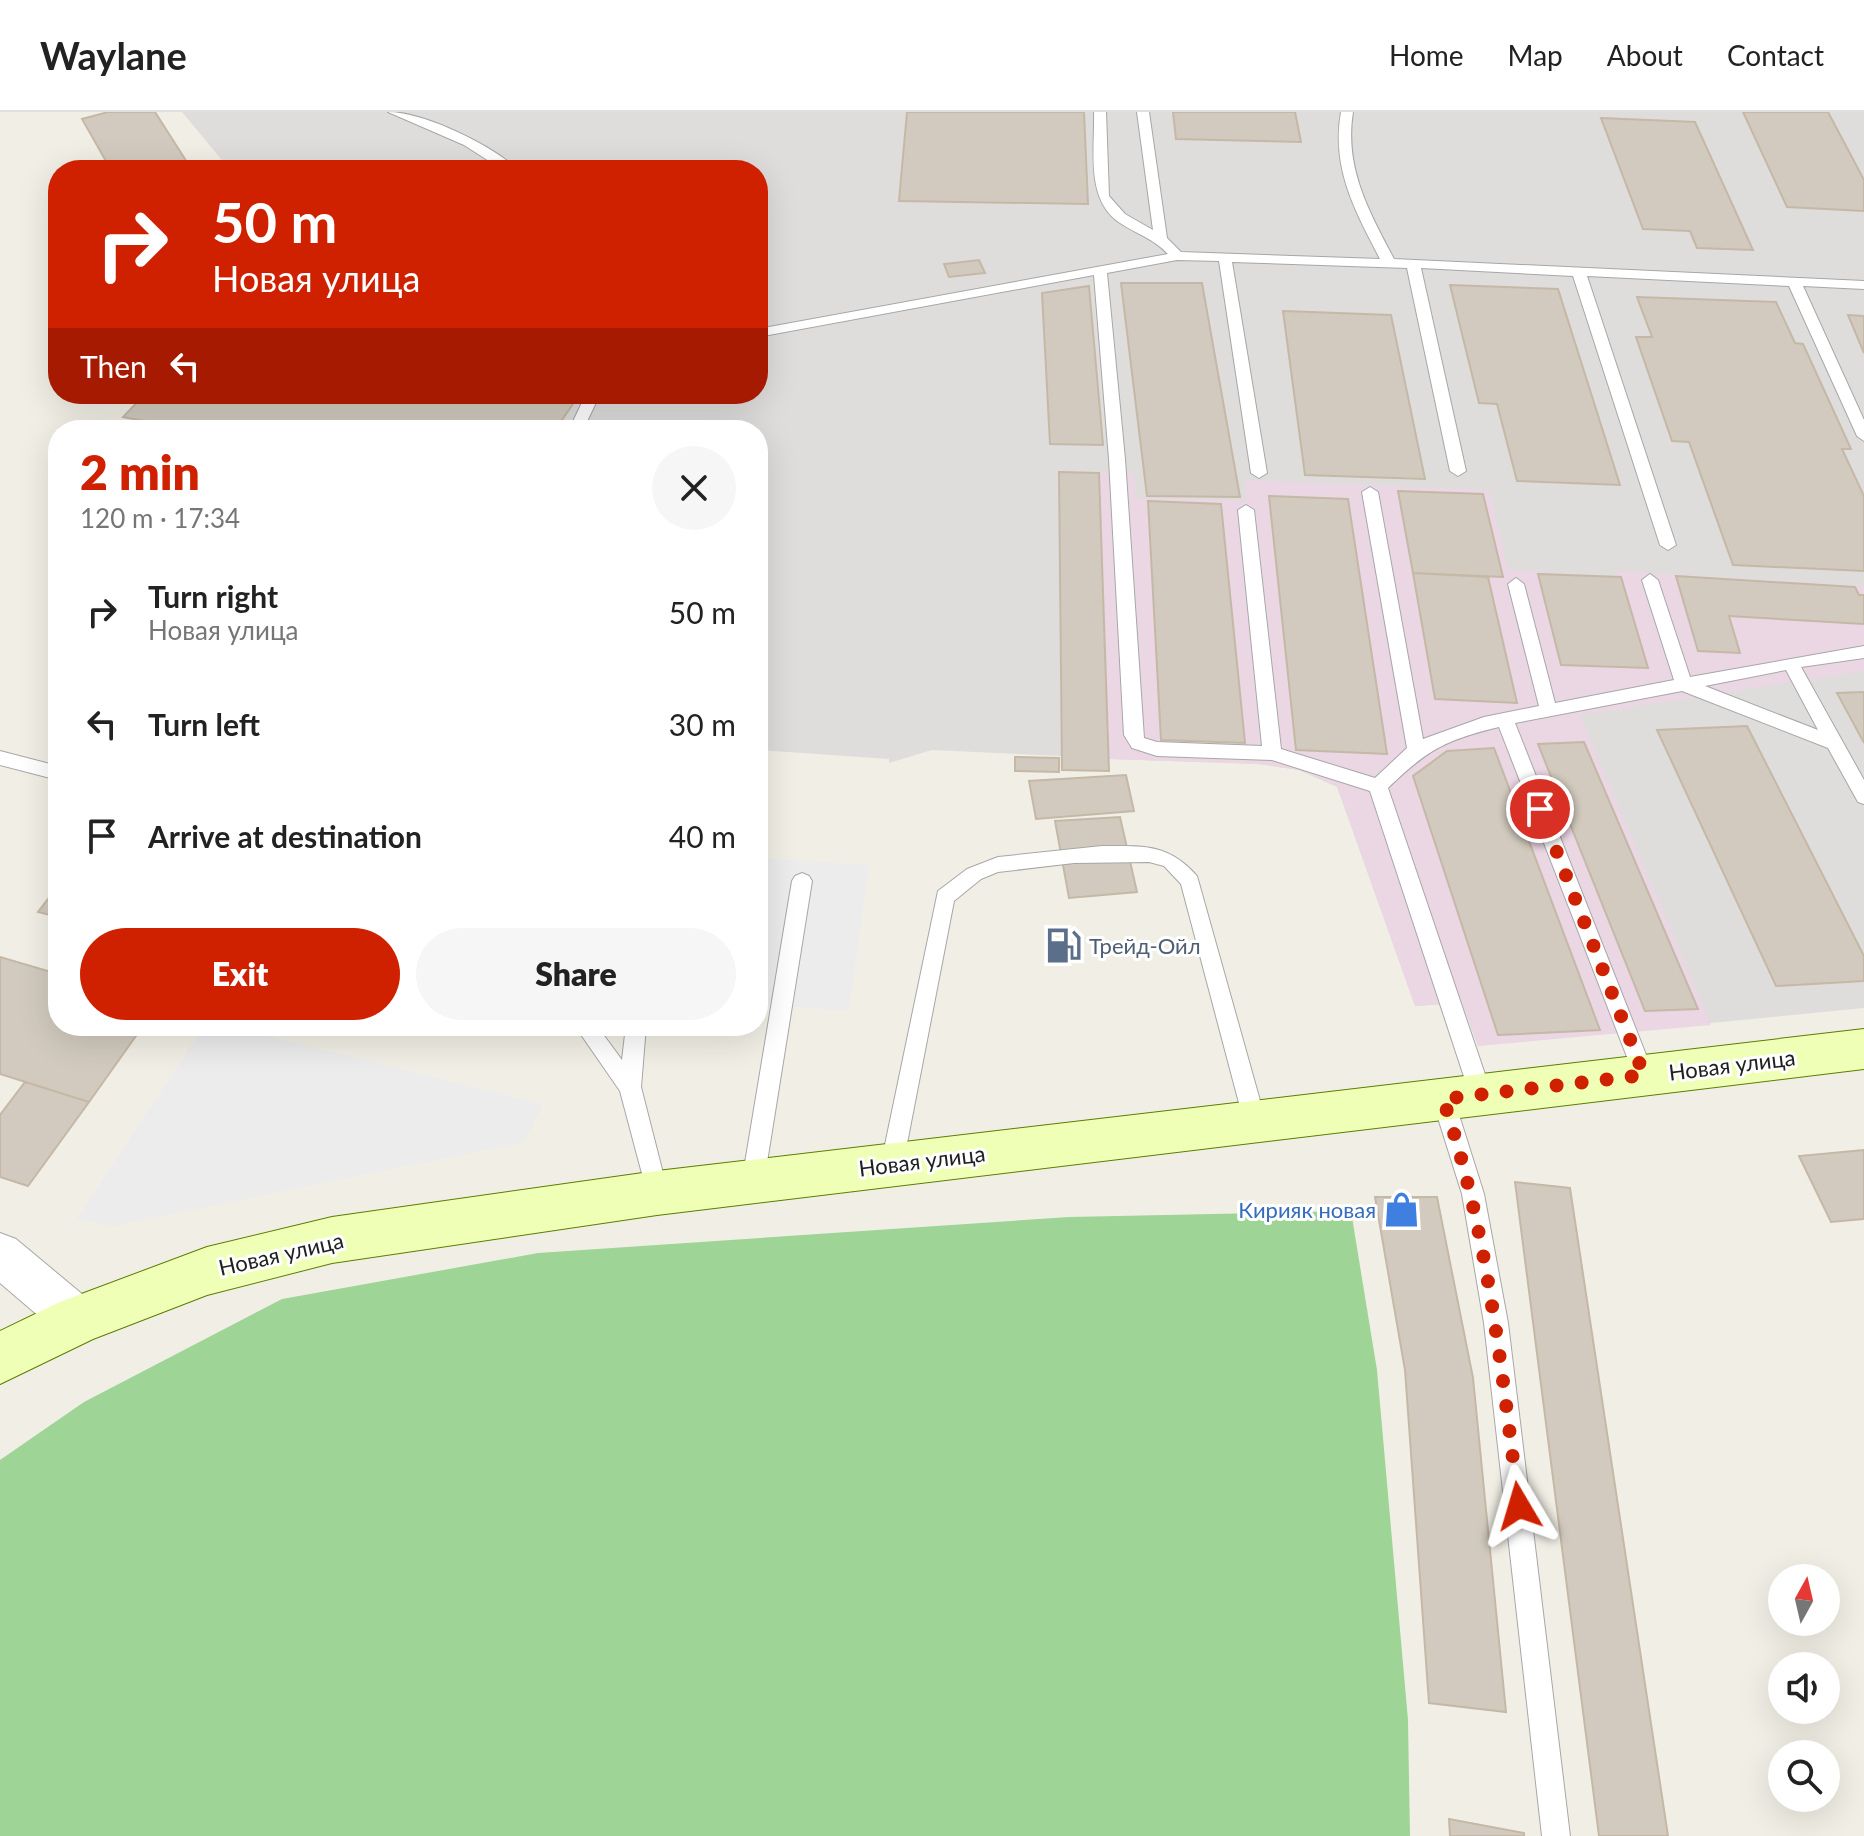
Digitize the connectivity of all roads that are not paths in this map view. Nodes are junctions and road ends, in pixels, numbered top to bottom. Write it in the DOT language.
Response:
graph roads {
  1 [pos="394,112"];
  2 [pos="1100,112"];
  3 [pos="1143,112"];
  4 [pos="1347,112"];
  5 [pos="496,160"];
  6 [pos="1161,239"];
  7 [pos="1177,256"];
  8 [pos="1225,258"];
  9 [pos="1389,263"];
  10 [pos="1413,264"];
  11 [pos="1100,270"];
  12 [pos="1579,272"];
  13 [pos="1794,282"];
  14 [pos="1864,285"];
  15 [pos="768,331"];
  16 [pos="1864,436"];
  17 [pos="1458,471"];
  18 [pos="1259,473"];
  19 [pos="1370,492"];
  20 [pos="1246,510"];
  21 [pos="1668,545"];
  22 [pos="1650,580"];
  23 [pos="1516,584"];
  24 [pos="1864,652"];
  25 [pos="1791,664"];
  26 [pos="1684,685"];
  27 [pos="1549,712"];
  28 [pos="1505,720"];
  29 [pos="1834,743"];
  30 [pos="1416,750"];
  31 [pos="1272,753"];
  32 [pos="0,758"];
  33 [pos="48,770"];
  34 [pos="1378,786"];
  35 [pos="1864,797"];
  36 [pos="802,881"];
  37 [pos="592,1036"];
  38 [pos="635,1036"];
  39 [pos="1864,1049"];
  40 [pos="1644,1075"];
  41 [pos="630,1087"];
  42 [pos="1462,1097"];
  43 [pos="1255,1122"];
  44 [pos="892,1164"];
  45 [pos="753,1181"];
  46 [pos="657,1193"];
  47 [pos="0,1254"];
  48 [pos="78,1320"];
  49 [pos="0,1358"];
  50 [pos="1556,1836"];
  1 -- 5 [label="lane"];
  2 -- 6 [label="lane"];
  3 -- 6 [label="lane"];
  4 -- 9 [label="lane"];
  6 -- 7 [label="lane"];
  7 -- 8 [label="lane"];
  7 -- 11 [label="lane"];
  8 -- 9 [label="lane"];
  8 -- 18 [label="lane"];
  9 -- 10 [label="lane"];
  10 -- 12 [label="lane"];
  10 -- 17 [label="lane"];
  11 -- 15 [label="lane"];
  11 -- 31 [label="lane"];
  12 -- 13 [label="lane"];
  12 -- 21 [label="lane"];
  13 -- 14 [label="lane"];
  13 -- 16 [label="lane"];
  19 -- 30 [label="lane"];
  20 -- 31 [label="lane"];
  22 -- 26 [label="lane"];
  23 -- 27 [label="lane"];
  24 -- 25 [label="lane"];
  25 -- 26 [label="lane"];
  25 -- 29 [label="lane"];
  26 -- 27 [label="lane"];
  26 -- 29 [label="lane"];
  27 -- 28 [label="lane"];
  28 -- 30 [label="lane"];
  28 -- 40 [label="lane"];
  29 -- 35 [label="lane"];
  30 -- 34 [label="lane"];
  31 -- 34 [label="lane"];
  32 -- 33 [label="lane"];
  34 -- 42 [label="lane"];
  36 -- 45 [label="lane"];
  37 -- 41 [label="lane"];
  38 -- 41 [label="lane"];
  39 -- 40 [label="street, Новая улица"];
  40 -- 42 [label="street, Новая улица"];
  41 -- 46 [label="lane"];
  42 -- 43 [label="street, Новая улица"];
  42 -- 50 [label="lane"];
  43 -- 44 [label="street, Новая улица"];
  43 -- 44 [label="lane"];
  44 -- 45 [label="street, Новая улица"];
  45 -- 46 [label="street, Новая улица"];
  46 -- 48 [label="street, Новая улица"];
  47 -- 48 [label="street"];
  48 -- 49 [label="street, Новая улица"];
}
